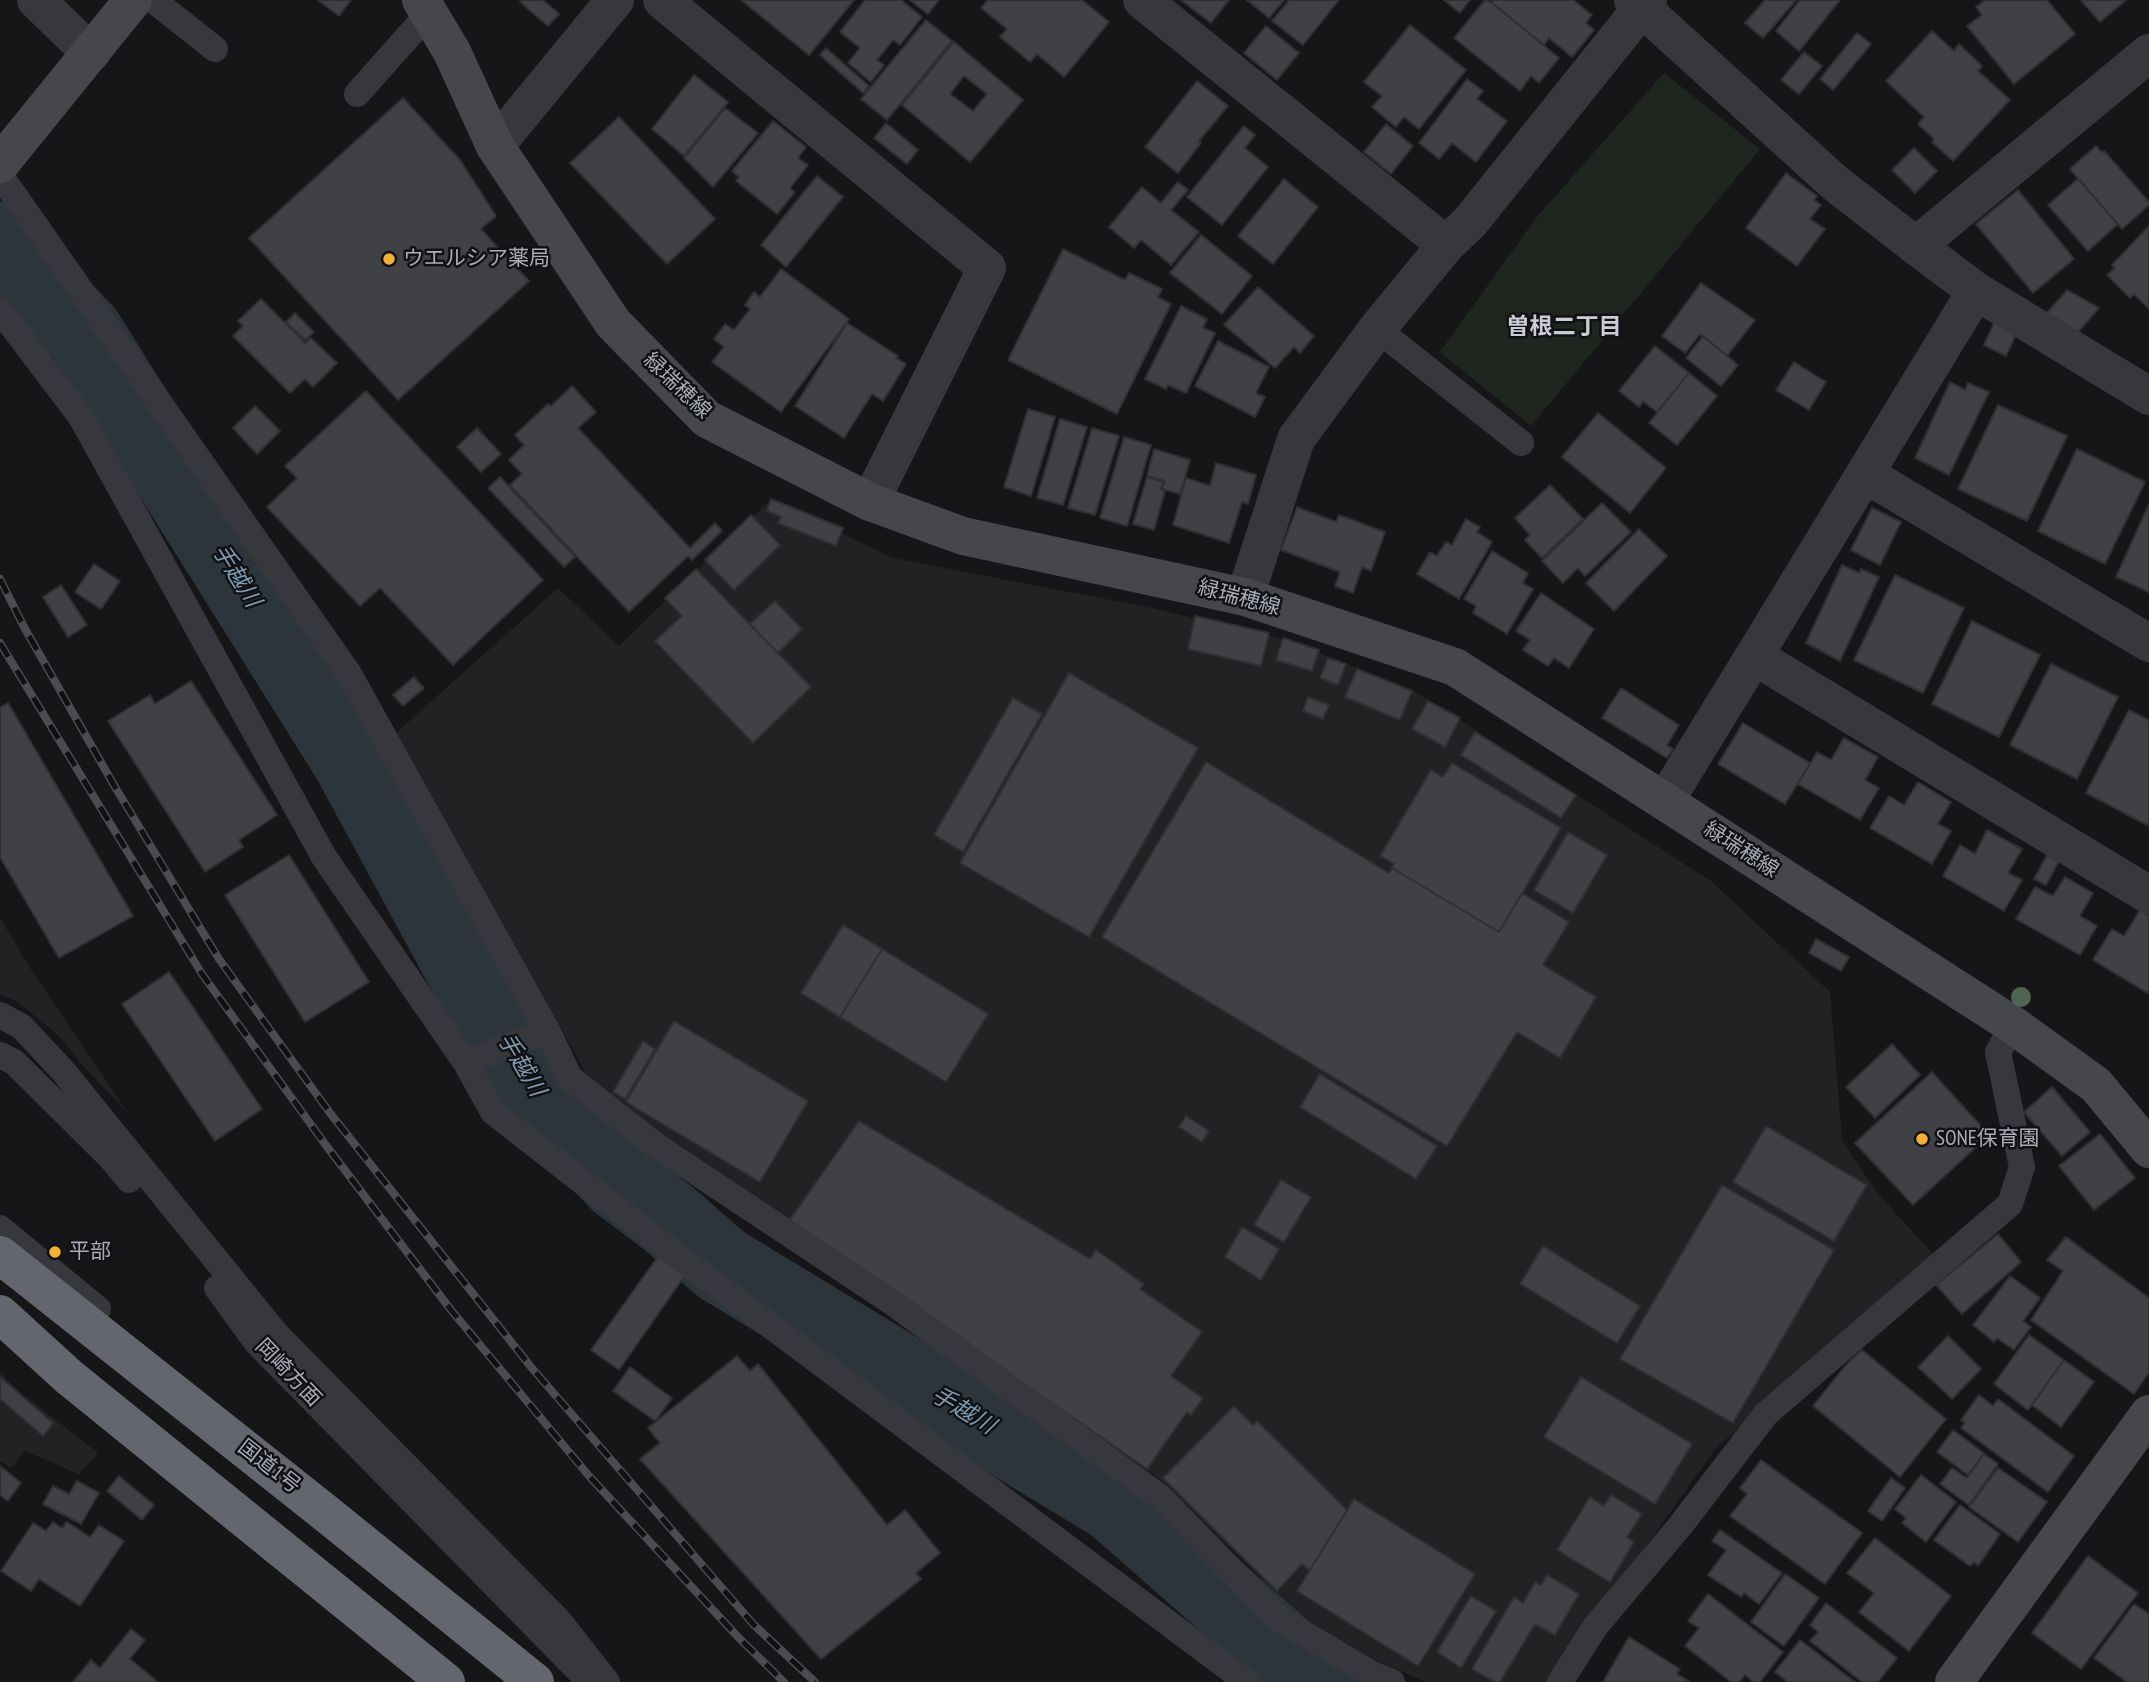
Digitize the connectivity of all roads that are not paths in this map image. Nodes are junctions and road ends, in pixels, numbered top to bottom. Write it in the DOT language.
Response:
graph roads {
  1 [pos="36,0"];
  2 [pos="133,0"];
  3 [pos="153,0"];
  4 [pos="615,0"];
  5 [pos="662,0"];
  6 [pos="1142,0"];
  7 [pos="1641,2"];
  8 [pos="425,7"];
  9 [pos="215,49"];
  10 [pos="91,53"];
  11 [pos="2149,53"];
  12 [pos="357,94"];
  13 [pos="495,146"];
  14 [pos="0,164"];
  15 [pos="0,174"];
  16 [pos="1446,246"];
  17 [pos="1916,246"];
  18 [pos="1976,291"];
  19 [pos="0,310"];
  20 [pos="1377,329"];
  21 [pos="2149,396"];
  22 [pos="1521,443"];
  23 [pos="1865,474"];
  24 [pos="870,502"];
  25 [pos="1245,597"];
  26 [pos="2149,643"];
  27 [pos="1754,656"];
  28 [pos="1665,801"];
  29 [pos="2149,895"];
  30 [pos="0,1015"];
  31 [pos="2013,1025"];
  32 [pos="542,1032"];
  33 [pos="0,1055"];
  34 [pos="474,1060"];
  35 [pos="2149,1149"];
  36 [pos="0,1228"];
  37 [pos="0,1255"];
  38 [pos="242,1304"];
  39 [pos="0,1314"];
  40 [pos="2149,1414"];
  41 [pos="323,1511"];
  42 [pos="446,1682"];
  43 [pos="535,1682"];
  44 [pos="590,1682"];
  45 [pos="607,1682"];
  46 [pos="1247,1682"];
  47 [pos="1392,1682"];
  48 [pos="1560,1682"];
  49 [pos="1954,1682"];
  1 -- 10 [label="street"];
  2 -- 10 [label="main road"];
  3 -- 9 [label="lane"];
  4 -- 13 [label="street"];
  5 -- 24 [label="street"];
  6 -- 16 [label="street"];
  7 -- 16 [label="street"];
  7 -- 17 [label="street"];
  8 -- 12 [label="lane"];
  8 -- 13 [label="main road, 緑瑞穂線"];
  10 -- 14 [label="main road"];
  11 -- 17 [label="street"];
  13 -- 24 [label="main road, 緑瑞穂線"];
  15 -- 32 [label="lane"];
  16 -- 20 [label="street"];
  17 -- 18 [label="street"];
  18 -- 21 [label="street"];
  18 -- 23 [label="street"];
  19 -- 34 [label="lane"];
  20 -- 22 [label="lane"];
  20 -- 25 [label="street"];
  23 -- 26 [label="street"];
  23 -- 27 [label="street"];
  24 -- 25 [label="main road, 緑瑞穂線"];
  25 -- 28 [label="main road, 緑瑞穂線"];
  27 -- 28 [label="street"];
  27 -- 29 [label="street"];
  28 -- 31 [label="main road, 緑瑞穂線"];
  30 -- 38 [label="lane"];
  31 -- 35 [label="main road, 緑瑞穂線"];
  31 -- 48 [label="lane"];
  32 -- 34 [label="lane"];
  32 -- 47 [label="lane"];
  33 -- 38 [label="lane, 岡崎方面"];
  34 -- 46 [label="lane"];
  36 -- 41 [label="lane"];
  37 -- 41 [label="highway, 国道1号"];
  38 -- 44 [label="lane, 岡崎方面"];
  38 -- 45 [label="lane"];
  39 -- 42 [label="highway"];
  40 -- 49 [label="main road"];
  41 -- 43 [label="highway, 国道1号"];
}
